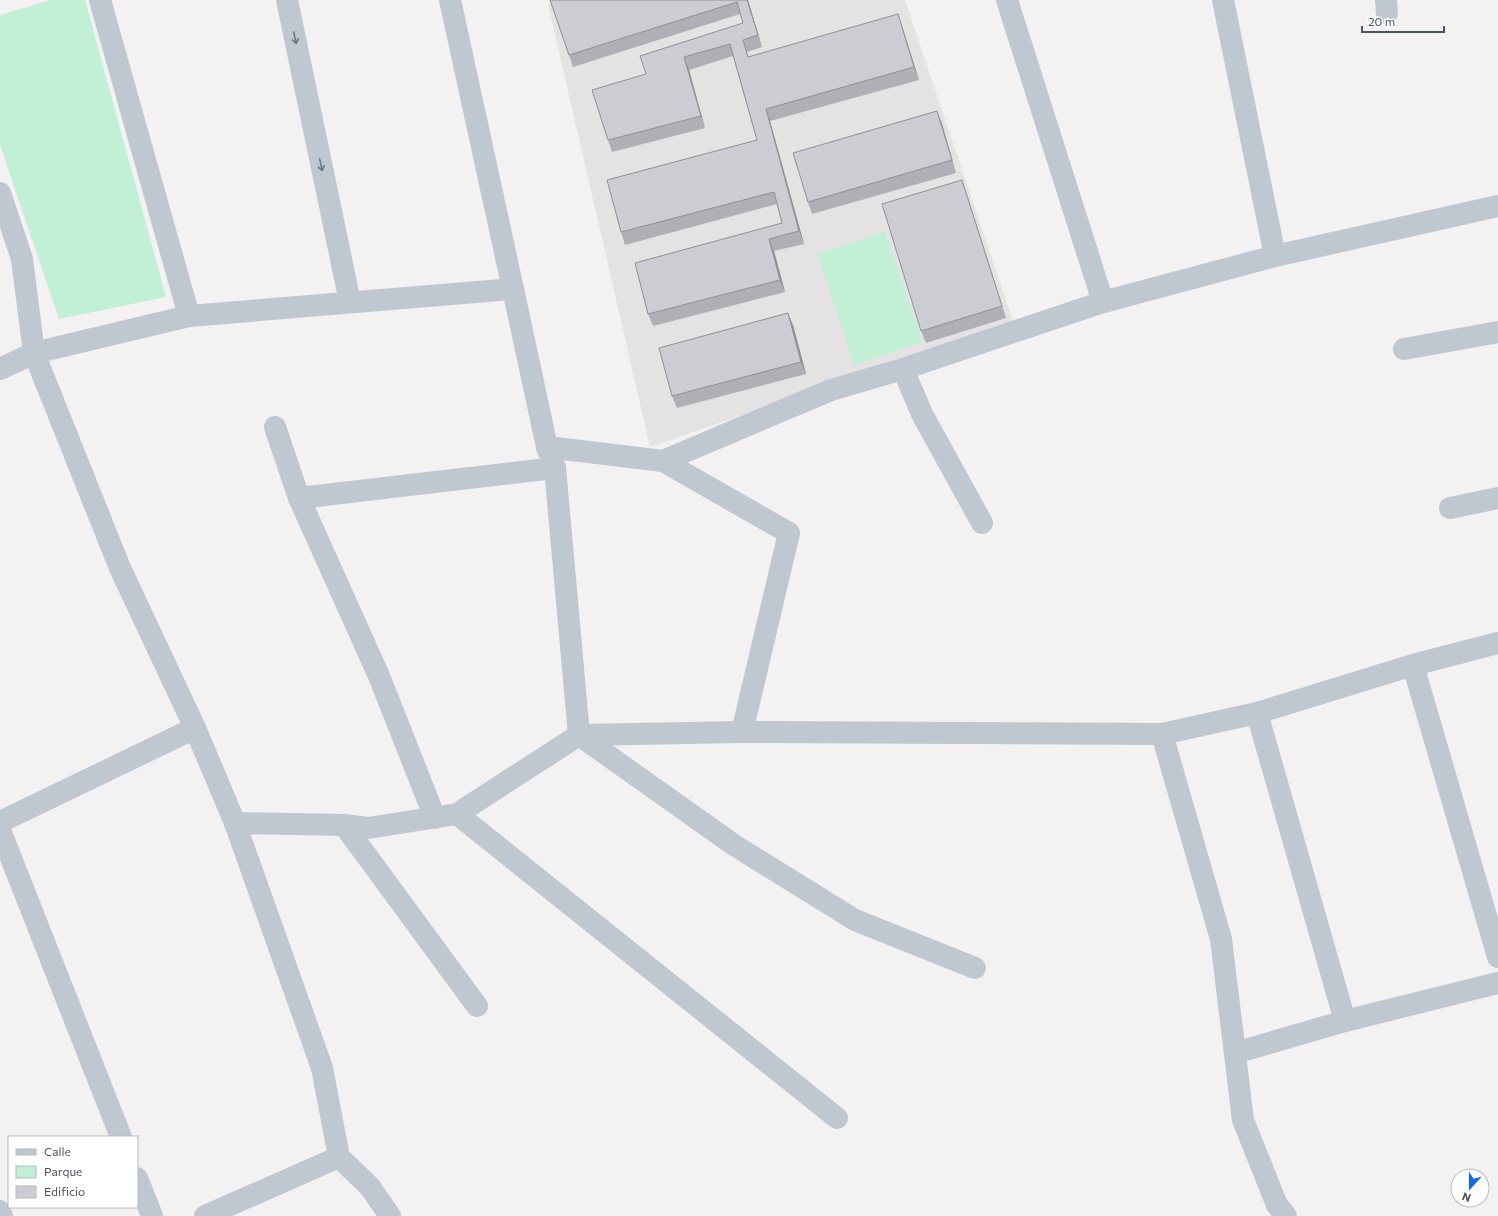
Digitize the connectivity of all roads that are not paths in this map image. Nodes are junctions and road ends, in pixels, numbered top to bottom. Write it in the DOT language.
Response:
graph roads {
  1 [pos="100,0"];
  2 [pos="287,0"];
  3 [pos="450,0"];
  4 [pos="1007,0"];
  5 [pos="1223,0"];
  6 [pos="0,193"];
  7 [pos="1498,206"];
  8 [pos="1275,256"];
  9 [pos="513,289"];
  10 [pos="350,302"];
  11 [pos="1103,302"];
  12 [pos="189,316"];
  13 [pos="1498,332"];
  14 [pos="1404,348"];
  15 [pos="34,353"];
  16 [pos="0,369"];
  17 [pos="903,369"];
  18 [pos="275,427"];
  19 [pos="547,447"];
  20 [pos="663,461"];
  21 [pos="555,468"];
  22 [pos="300,498"];
  23 [pos="1498,498"];
  24 [pos="1450,508"];
  25 [pos="982,522"];
  26 [pos="1498,643"];
  27 [pos="1413,666"];
  28 [pos="1257,713"];
  29 [pos="195,728"];
  30 [pos="742,732"];
  31 [pos="1162,734"];
  32 [pos="579,735"];
  33 [pos="458,814"];
  34 [pos="435,818"];
  35 [pos="0,822"];
  36 [pos="235,823"];
  37 [pos="344,825"];
  38 [pos="0,830"];
  39 [pos="1498,956"];
  40 [pos="976,968"];
  41 [pos="1498,983"];
  42 [pos="477,1006"];
  43 [pos="1346,1021"];
  44 [pos="1235,1054"];
  45 [pos="837,1118"];
  46 [pos="121,1136"];
  47 [pos="339,1156"];
  48 [pos="138,1181"];
  49 [pos="0,1211"];
  50 [pos="2,1216"];
  51 [pos="152,1216"];
  52 [pos="205,1216"];
  53 [pos="390,1216"];
  54 [pos="1286,1216"];
  1 -- 12 [label="street"];
  2 -- 10 [label="street, one-way"];
  3 -- 9 [label="street"];
  4 -- 11 [label="street"];
  5 -- 8 [label="street"];
  6 -- 15 [label="street"];
  7 -- 8 [label="street"];
  8 -- 11 [label="street"];
  9 -- 10 [label="street"];
  9 -- 19 [label="street"];
  10 -- 12 [label="street"];
  11 -- 17 [label="street"];
  12 -- 15 [label="street"];
  13 -- 14 [label="street"];
  15 -- 16 [label="street"];
  15 -- 29 [label="street"];
  17 -- 20 [label="street"];
  17 -- 25 [label="street"];
  18 -- 22 [label="street"];
  19 -- 20 [label="street"];
  19 -- 21 [label="street"];
  20 -- 30 [label="street"];
  21 -- 22 [label="street"];
  21 -- 32 [label="street"];
  22 -- 34 [label="street"];
  23 -- 24 [label="street"];
  26 -- 27 [label="street"];
  27 -- 28 [label="street"];
  27 -- 39 [label="street"];
  28 -- 31 [label="street"];
  28 -- 43 [label="street"];
  29 -- 35 [label="street"];
  29 -- 36 [label="street"];
  30 -- 31 [label="street"];
  30 -- 32 [label="street"];
  31 -- 44 [label="street"];
  32 -- 33 [label="street"];
  32 -- 40 [label="street"];
  33 -- 34 [label="street"];
  33 -- 45 [label="street"];
  34 -- 37 [label="street"];
  36 -- 37 [label="street"];
  36 -- 47 [label="street"];
  37 -- 42 [label="street"];
  38 -- 46 [label="street"];
  41 -- 43 [label="street"];
  43 -- 44 [label="street"];
  44 -- 54 [label="street"];
  47 -- 52 [label="street"];
  47 -- 53 [label="street"];
  48 -- 51 [label="street"];
  49 -- 50 [label="street"];
}
